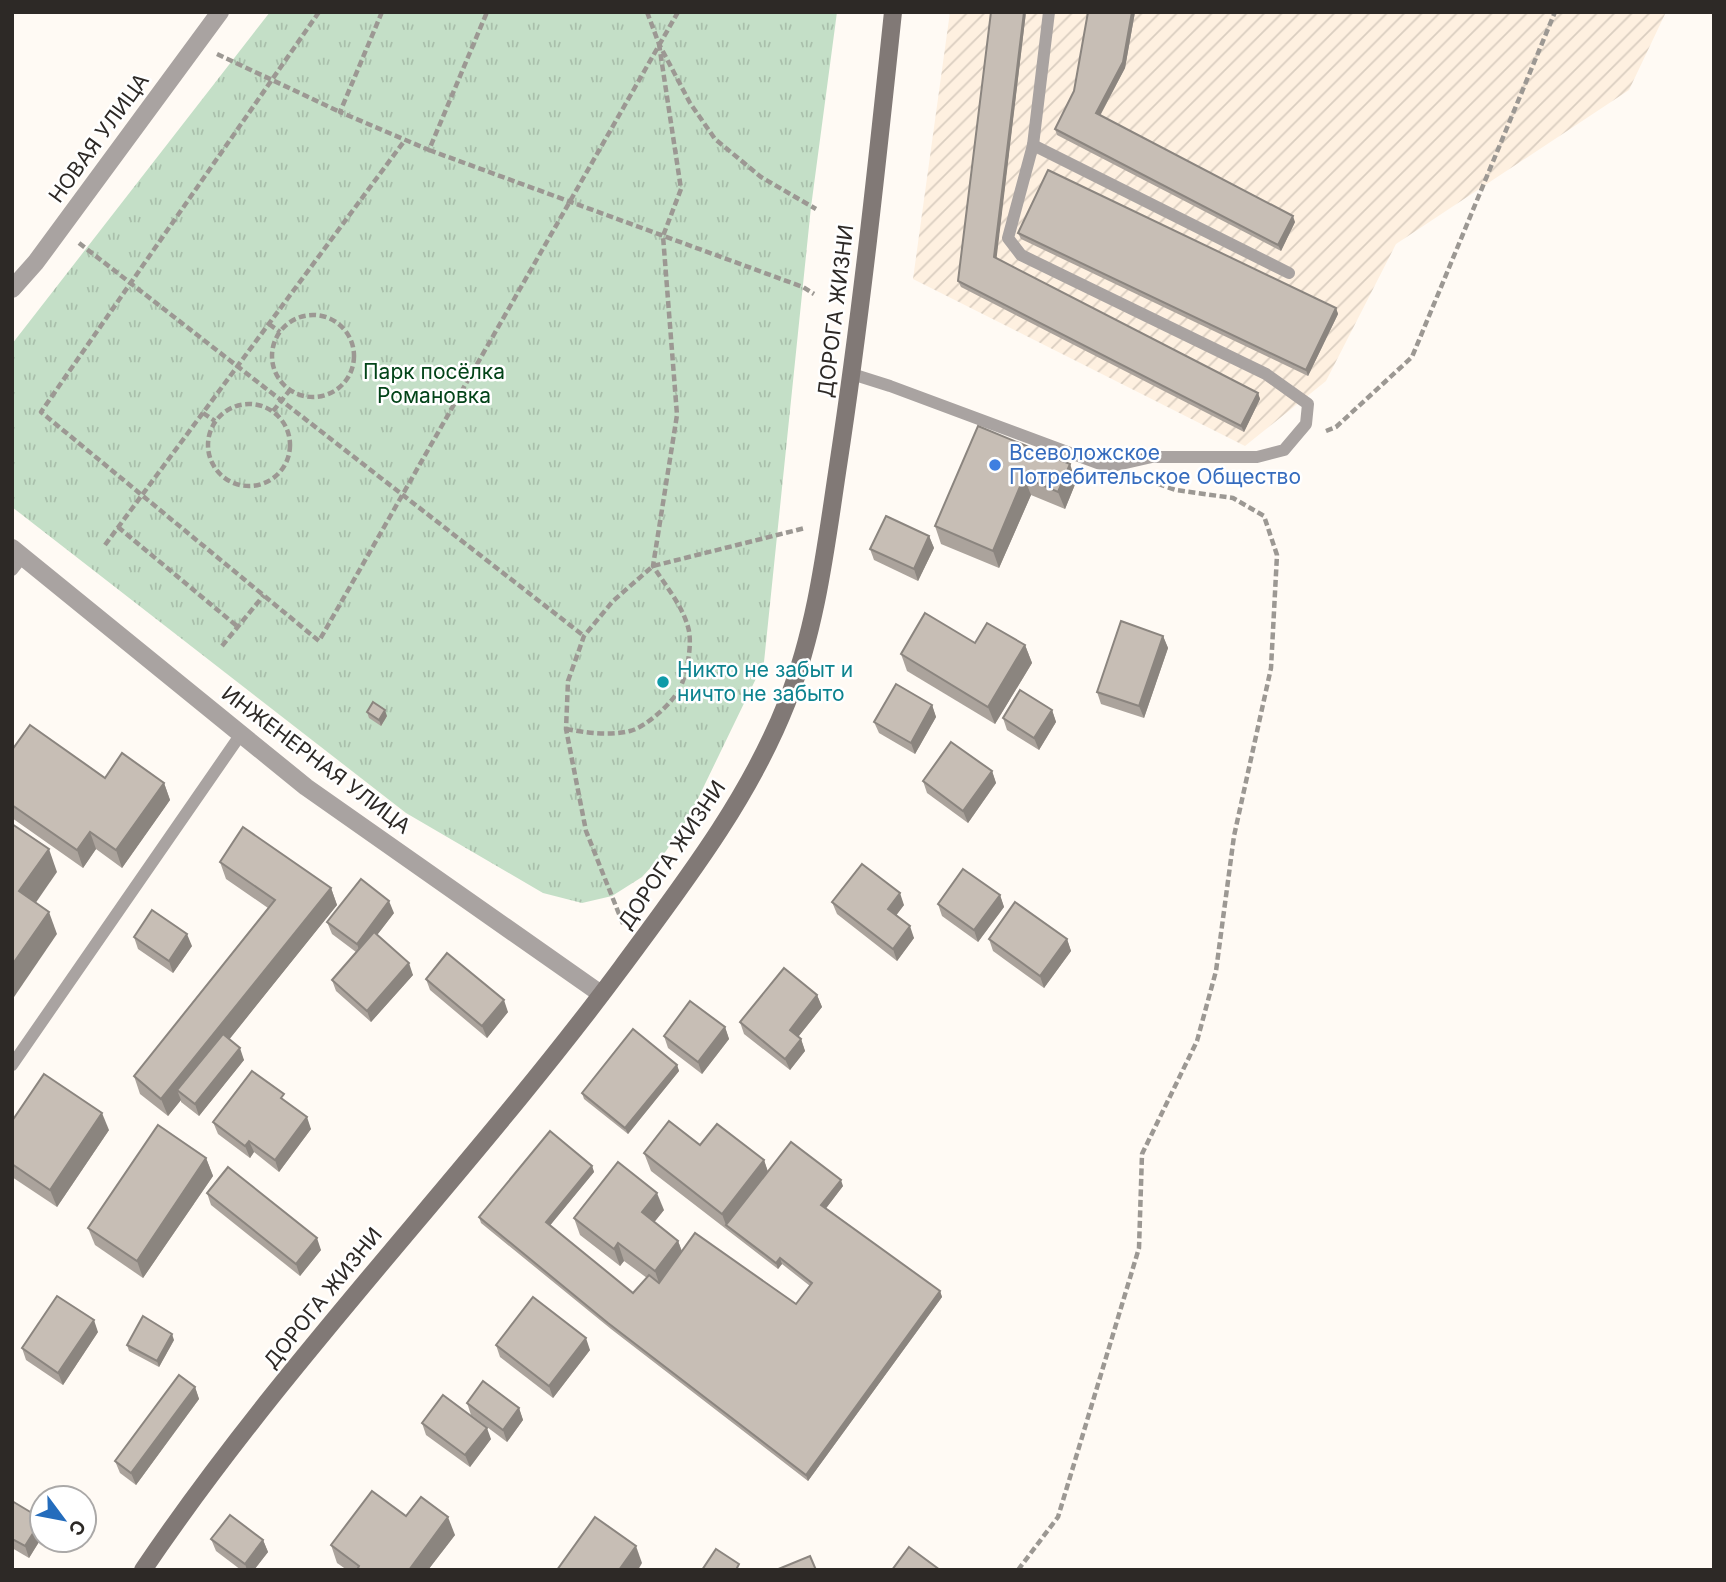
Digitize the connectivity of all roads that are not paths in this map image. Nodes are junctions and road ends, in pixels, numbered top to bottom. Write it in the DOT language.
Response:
graph roads {
  1 [pos="220,12"];
  2 [pos="893,12"];
  3 [pos="1049,12"];
  4 [pos="1033,145"];
  5 [pos="1289,273"];
  6 [pos="12,289"];
  7 [pos="852,374"];
  8 [pos="16,558"];
  9 [pos="241,734"];
  10 [pos="601,994"];
  11 [pos="12,1065"];
  12 [pos="143,1570"];
  1 -- 6 [label="street, НОВАЯ УЛИЦА"];
  2 -- 7 [label="main road, ДОРОГА ЖИЗНИ"];
  3 -- 4 [label="lane"];
  4 -- 5 [label="lane"];
  4 -- 7 [label="lane"];
  7 -- 10 [label="main road, ДОРОГА ЖИЗНИ"];
  8 -- 9 [label="street, ИНЖЕНЕРНАЯ УЛИЦА"];
  9 -- 10 [label="street, ИНЖЕНЕРНАЯ УЛИЦА"];
  9 -- 11 [label="lane"];
  10 -- 12 [label="main road, ДОРОГА ЖИЗНИ"];
}
